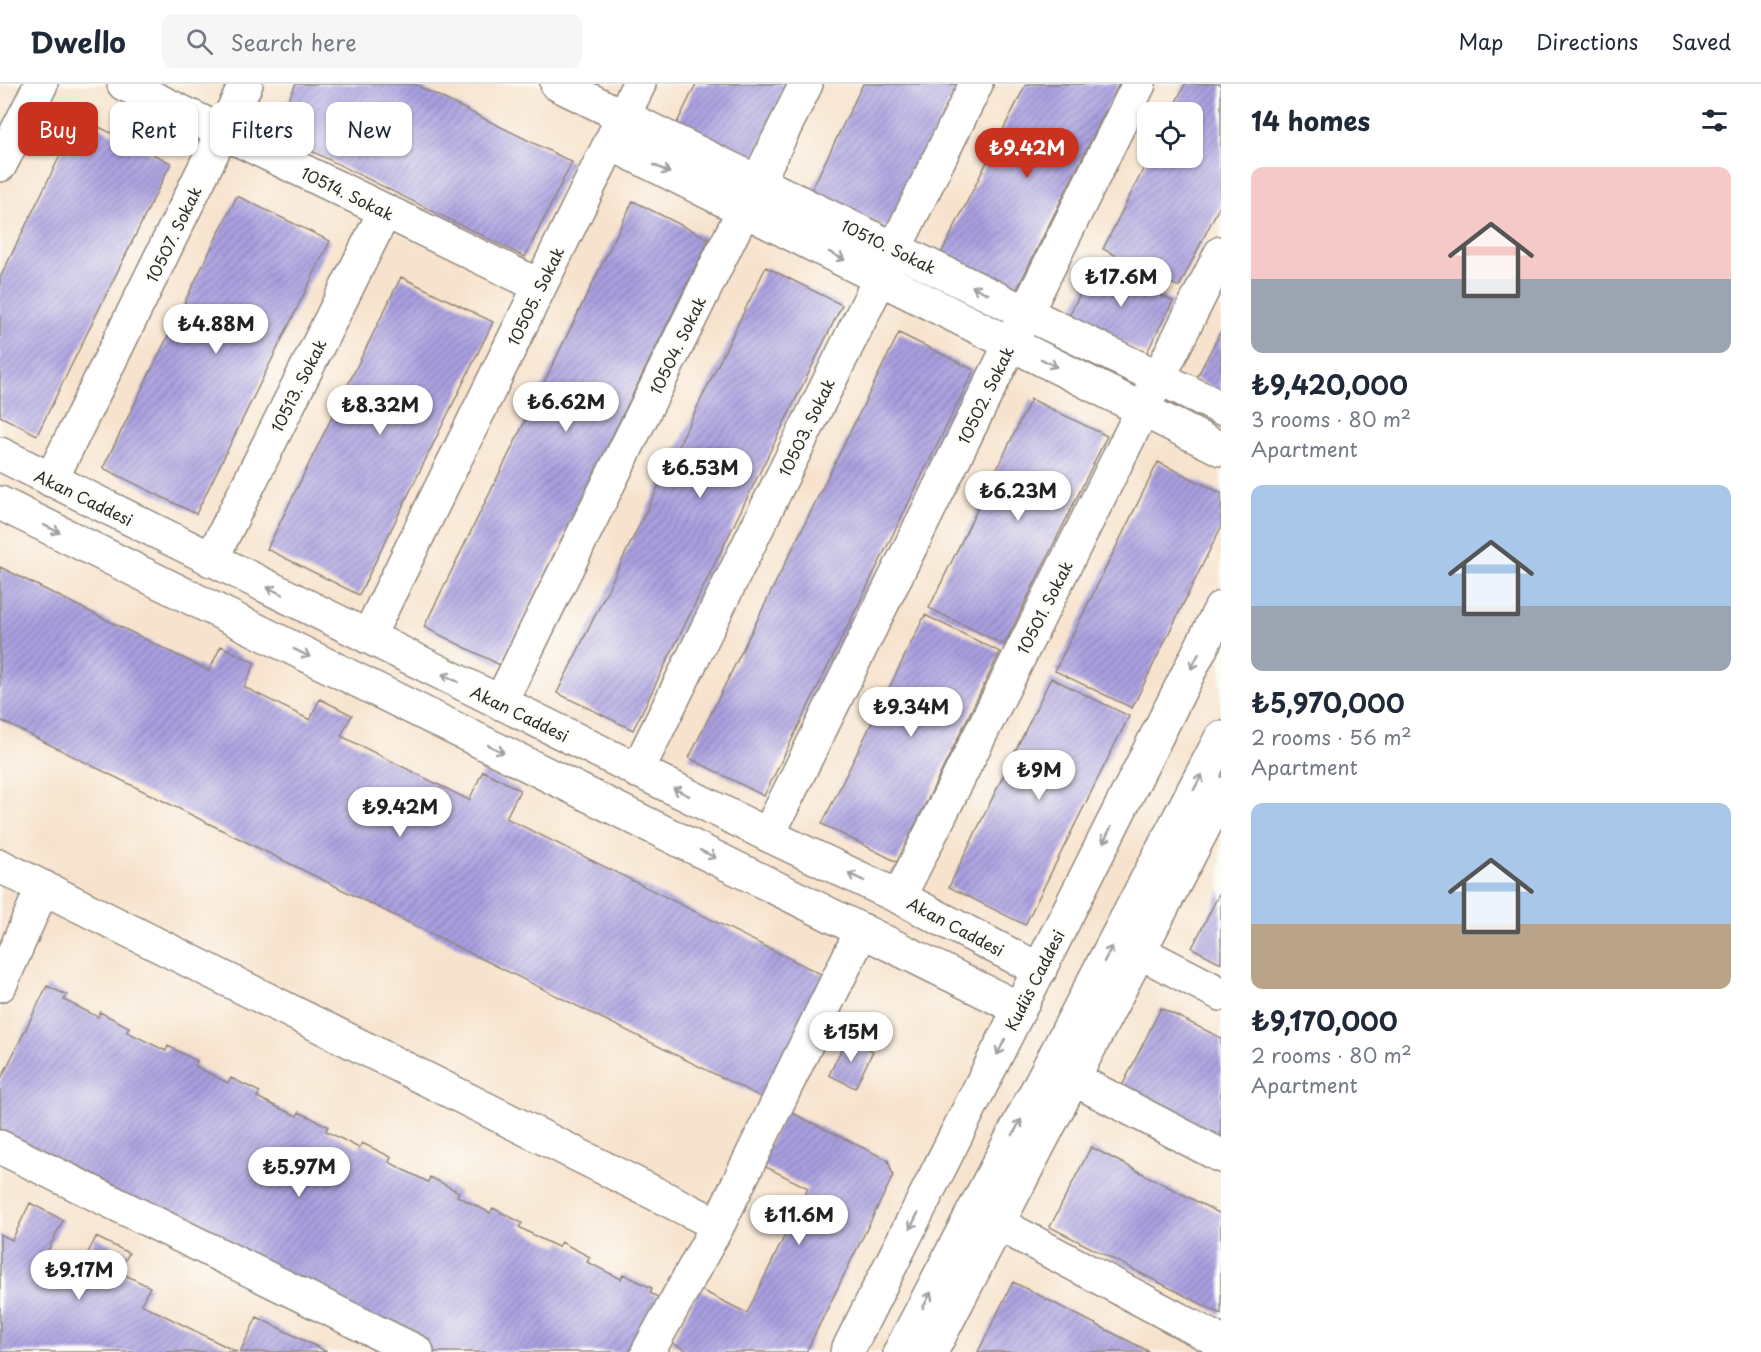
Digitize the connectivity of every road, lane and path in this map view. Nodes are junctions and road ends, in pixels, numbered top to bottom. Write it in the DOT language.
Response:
graph roads {
  1 [pos="41,84"];
  2 [pos="124,84"];
  3 [pos="246,84"];
  4 [pos="557,84"];
  5 [pos="639,84"];
  6 [pos="806,84"];
  7 [pos="976,84"];
  8 [pos="1139,84"];
  9 [pos="237,102"];
  10 [pos="210,126"];
  11 [pos="617,129"];
  12 [pos="211,156"];
  13 [pos="273,156"];
  14 [pos="0,165"];
  15 [pos="758,181"];
  16 [pos="744,210"];
  17 [pos="386,211"];
  18 [pos="895,248"];
  19 [pos="1221,253"];
  20 [pos="880,278"];
  21 [pos="540,286"];
  22 [pos="1026,312"];
  23 [pos="1011,343"];
  24 [pos="1159,377"];
  25 [pos="1221,408"];
  26 [pos="1143,410"];
  27 [pos="1221,449"];
  28 [pos="0,454"];
  29 [pos="51,480"];
  30 [pos="0,503"];
  31 [pos="211,560"];
  32 [pos="1221,608"];
  33 [pos="368,637"];
  34 [pos="500,703"];
  35 [pos="1221,738"];
  36 [pos="637,771"];
  37 [pos="1221,794"];
  38 [pos="1213,826"];
  39 [pos="768,835"];
  40 [pos="0,866"];
  41 [pos="43,887"];
  42 [pos="899,897"];
  43 [pos="861,930"];
  44 [pos="1138,951"];
  45 [pos="1040,970"];
  46 [pos="0,985"];
  47 [pos="1221,994"];
  48 [pos="1020,1009"];
  49 [pos="1072,1078"];
  50 [pos="0,1147"];
  51 [pos="1221,1156"];
  52 [pos="997,1223"];
  53 [pos="718,1225"];
  54 [pos="1221,1342"];
  55 [pos="417,1352"];
  56 [pos="648,1352"];
  57 [pos="847,1352"];
  58 [pos="900,1352"];
  59 [pos="931,1352"];
  1 -- 14 [label="street"];
  2 -- 10 [label="street, 10514. Sokak"];
  3 -- 9 [label="street, 10507. Sokak"];
  4 -- 11 [label="street, 10510. Sokak"];
  5 -- 11 [label="street, 10505. Sokak"];
  6 -- 15 [label="street, 10504. Sokak"];
  7 -- 18 [label="street, 10503. Sokak"];
  8 -- 22 [label="street, 10502. Sokak"];
  11 -- 15 [label="street, 10510. Sokak"];
  11 -- 16 [label="street, 10510. Sokak, one-way"];
  11 -- 21 [label="street, 10505. Sokak"];
  12 -- 29 [label="street, 10507. Sokak"];
  13 -- 17 [label="street, 10514. Sokak"];
  15 -- 16 [label="street, 10504. Sokak"];
  15 -- 18 [label="street, 10510. Sokak"];
  16 -- 20 [label="street, 10510. Sokak, one-way"];
  16 -- 34 [label="street, 10504. Sokak"];
  17 -- 21 [label="street, 10514. Sokak"];
  17 -- 31 [label="street, 10513. Sokak"];
  18 -- 20 [label="street, 10503. Sokak"];
  22 -- 18 [label="street, 10510. Sokak, one-way"];
  19 -- 24 [label="street, 10501. Sokak"];
  20 -- 23 [label="street, 10510. Sokak"];
  20 -- 36 [label="street, 10503. Sokak"];
  21 -- 33 [label="street, 10505. Sokak"];
  22 -- 23 [label="street, 10502. Sokak"];
  22 -- 24 [label="street, 10510. Sokak"];
  23 -- 26 [label="street, 10510. Sokak, one-way"];
  23 -- 39 [label="street, 10502. Sokak"];
  24 -- 25 [label="street, 10510. Sokak"];
  24 -- 26 [label="street, 10501. Sokak"];
  26 -- 27 [label="street, 10510. Sokak"];
  26 -- 42 [label="street, 10501. Sokak"];
  28 -- 29 [label="street, Akan Caddesi"];
  29 -- 31 [label="street, Akan Caddesi"];
  30 -- 43 [label="street, one-way"];
  33 -- 31 [label="street, Akan Caddesi, one-way"];
  32 -- 45 [label="street, Kudüs Caddesi, one-way"];
  34 -- 33 [label="street, Akan Caddesi, one-way"];
  34 -- 36 [label="street, Akan Caddesi"];
  58 -- 35 [label="street, one-way"];
  39 -- 36 [label="street, Akan Caddesi, one-way"];
  37 -- 38 [label="street"];
  38 -- 44 [label="street"];
  42 -- 39 [label="street, Akan Caddesi, one-way"];
  40 -- 41 [label="street"];
  41 -- 46 [label="street"];
  41 -- 53 [label="street"];
  42 -- 45 [label="street, Akan Caddesi"];
  43 -- 48 [label="street"];
  43 -- 53 [label="street"];
  44 -- 47 [label="street"];
  44 -- 49 [label="street"];
  45 -- 48 [label="street, Kudüs Caddesi"];
  48 -- 57 [label="street, Kudüs Caddesi, one-way"];
  49 -- 51 [label="street"];
  49 -- 52 [label="street"];
  50 -- 55 [label="street"];
  52 -- 54 [label="street"];
  52 -- 59 [label="street"];
  53 -- 56 [label="street"];
}
